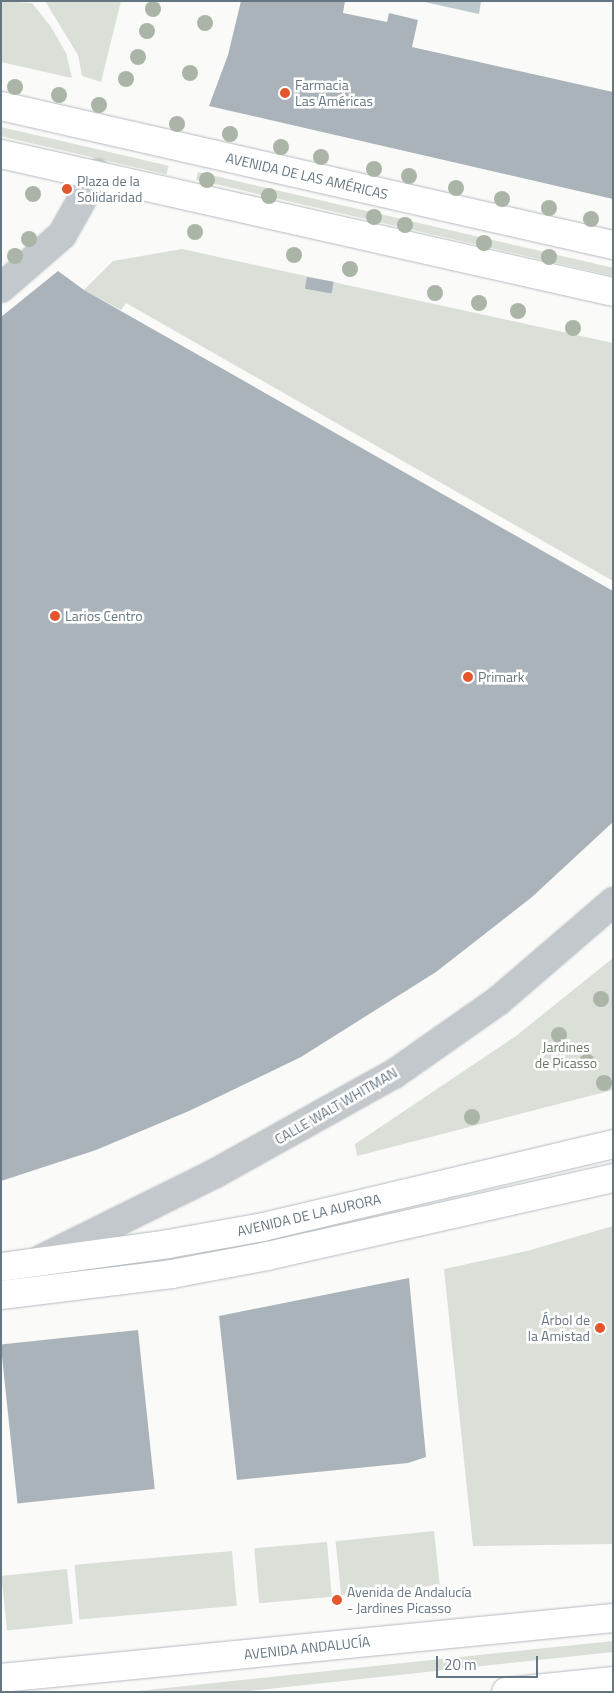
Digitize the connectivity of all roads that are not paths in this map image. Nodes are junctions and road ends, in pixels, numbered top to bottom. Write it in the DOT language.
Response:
graph roads {
  1 [pos="1,106"];
  2 [pos="1,154"];
  3 [pos="97,173"];
  4 [pos="613,245"];
  5 [pos="1,288"];
  6 [pos="613,292"];
  7 [pos="613,902"];
  8 [pos="613,1144"];
  9 [pos="613,1178"];
  10 [pos="31,1264"];
  11 [pos="1,1267"];
  12 [pos="1,1295"];
  13 [pos="613,1618"];
  14 [pos="1,1678"];
  15 [pos="613,1681"];
  16 [pos="506,1692"];
  1 -- 4 [label="main road, AVENIDA DE LAS AMÉRICAS"];
  2 -- 3 [label="main road"];
  3 -- 5 [label="street"];
  3 -- 6 [label="main road"];
  7 -- 10 [label="street, CALLE WALT WHITMAN"];
  8 -- 10 [label="main road, AVENIDA DE LA AURORA"];
  9 -- 12 [label="main road"];
  10 -- 11 [label="main road, AVENIDA DE LA AURORA"];
  13 -- 14 [label="main road, AVENIDA ANDALUCÍA"];
  15 -- 16 [label="main road"];
}
